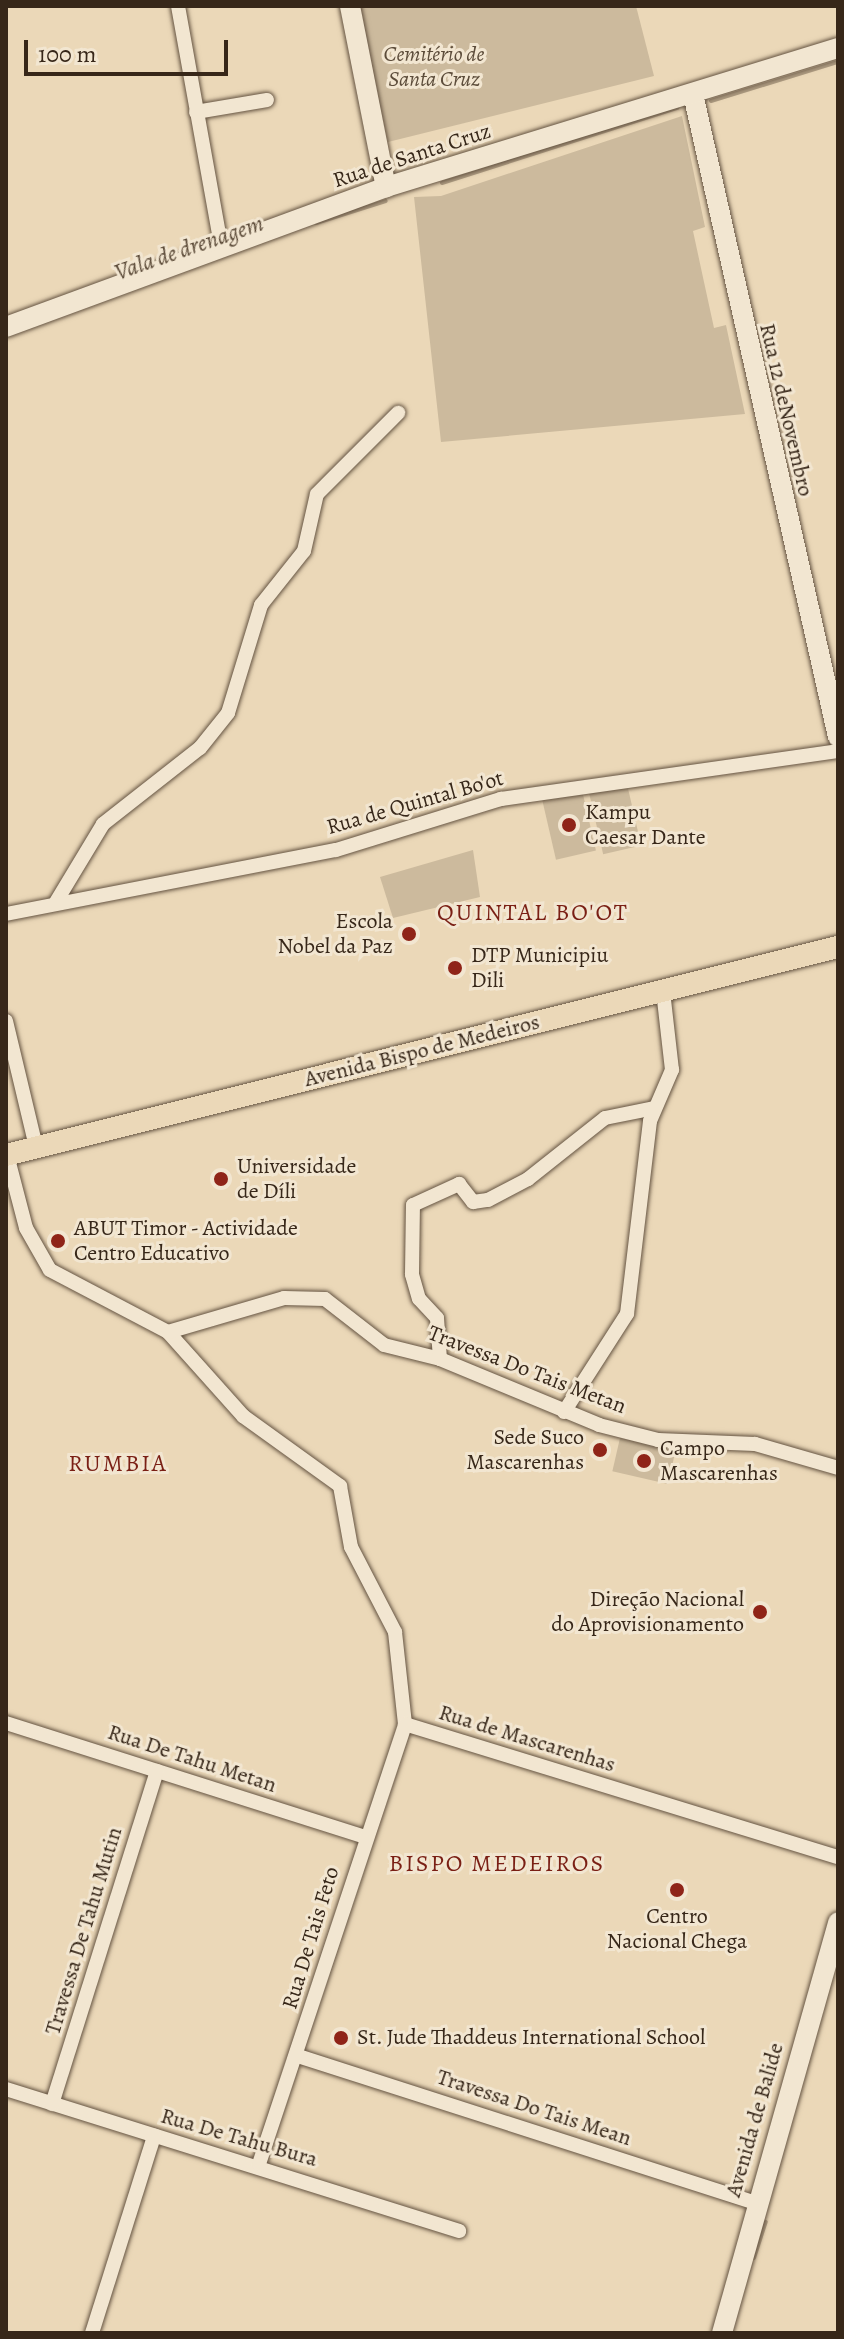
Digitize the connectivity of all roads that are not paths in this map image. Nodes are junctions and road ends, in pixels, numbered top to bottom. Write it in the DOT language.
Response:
graph roads {
  1 [pos="178,6"];
  2 [pos="350,6"];
  3 [pos="838,48"];
  4 [pos="693,94"];
  5 [pos="267,100"];
  6 [pos="196,112"];
  7 [pos="386,187"];
  8 [pos="221,246"];
  9 [pos="6,327"];
  10 [pos="398,413"];
  11 [pos="834,701"];
  12 [pos="838,737"];
  13 [pos="838,751"];
  14 [pos="56,902"];
  15 [pos="6,914"];
  16 [pos="838,947"];
  17 [pos="664,1000"];
  18 [pos="6,1021"];
  19 [pos="654,1108"];
  20 [pos="36,1147"];
  21 [pos="7,1155"];
  22 [pos="168,1332"];
  23 [pos="440,1359"];
  24 [pos="564,1412"];
  25 [pos="838,1468"];
  26 [pos="6,1723"];
  27 [pos="405,1724"];
  28 [pos="157,1771"];
  29 [pos="365,1837"];
  30 [pos="838,1857"];
  31 [pos="838,1922"];
  32 [pos="298,2056"];
  33 [pos="6,2089"];
  34 [pos="52,2104"];
  35 [pos="154,2136"];
  36 [pos="259,2164"];
  37 [pos="755,2203"];
  38 [pos="459,2231"];
  39 [pos="92,2333"];
  40 [pos="722,2333"];
  1 -- 6 [label="street"];
  2 -- 7 [label="street"];
  3 -- 4 [label="street, Rua de Santa Cruz"];
  4 -- 7 [label="street, Rua de Santa Cruz"];
  4 -- 11 [label="street, Rua 12 deNovembro"];
  5 -- 6 [label="street"];
  6 -- 8 [label="street"];
  7 -- 8 [label="street, Rua de Santa Cruz"];
  8 -- 9 [label="street, Rua de Santa Cruz"];
  10 -- 14 [label="street"];
  11 -- 12 [label="street, Rua 12 deNovembro"];
  13 -- 14 [label="street, Rua de Quintal Bo'ot"];
  14 -- 15 [label="street, Rua de Quintal Bo'ot"];
  16 -- 20 [label="main road, Avenida Bispo de Medeiros"];
  17 -- 19 [label="street"];
  18 -- 20 [label="street"];
  19 -- 23 [label="street"];
  19 -- 24 [label="street"];
  20 -- 21 [label="main road, Avenida Bispo de Medeiros"];
  21 -- 22 [label="street, Rua de Mascarenhas"];
  22 -- 23 [label="street, Travessa Do Tais Metan"];
  22 -- 27 [label="street, Rua de Mascarenhas"];
  23 -- 24 [label="street, Travessa Do Tais Metan"];
  24 -- 25 [label="street, Travessa Do Tais Metan"];
  26 -- 28 [label="street, Rua De Tahu Metan"];
  27 -- 29 [label="street, Rua De Tais Feto"];
  27 -- 30 [label="street, Rua de Mascarenhas"];
  28 -- 29 [label="street, Rua De Tahu Metan"];
  28 -- 34 [label="street, Travessa De Tahu Mutin"];
  29 -- 32 [label="street, Rua De Tais Feto"];
  31 -- 37 [label="street, Avenida de Balide"];
  32 -- 36 [label="street, Rua De Tais Feto"];
  32 -- 37 [label="street, Travessa Do Tais Mean"];
  33 -- 34 [label="street, Rua De Tahu Bura"];
  34 -- 35 [label="street, Rua De Tahu Bura"];
  35 -- 36 [label="street, Rua De Tahu Bura"];
  35 -- 39 [label="street"];
  36 -- 38 [label="street, Rua De Tahu Bura"];
  37 -- 40 [label="street, Avenida de Balide"];
}
